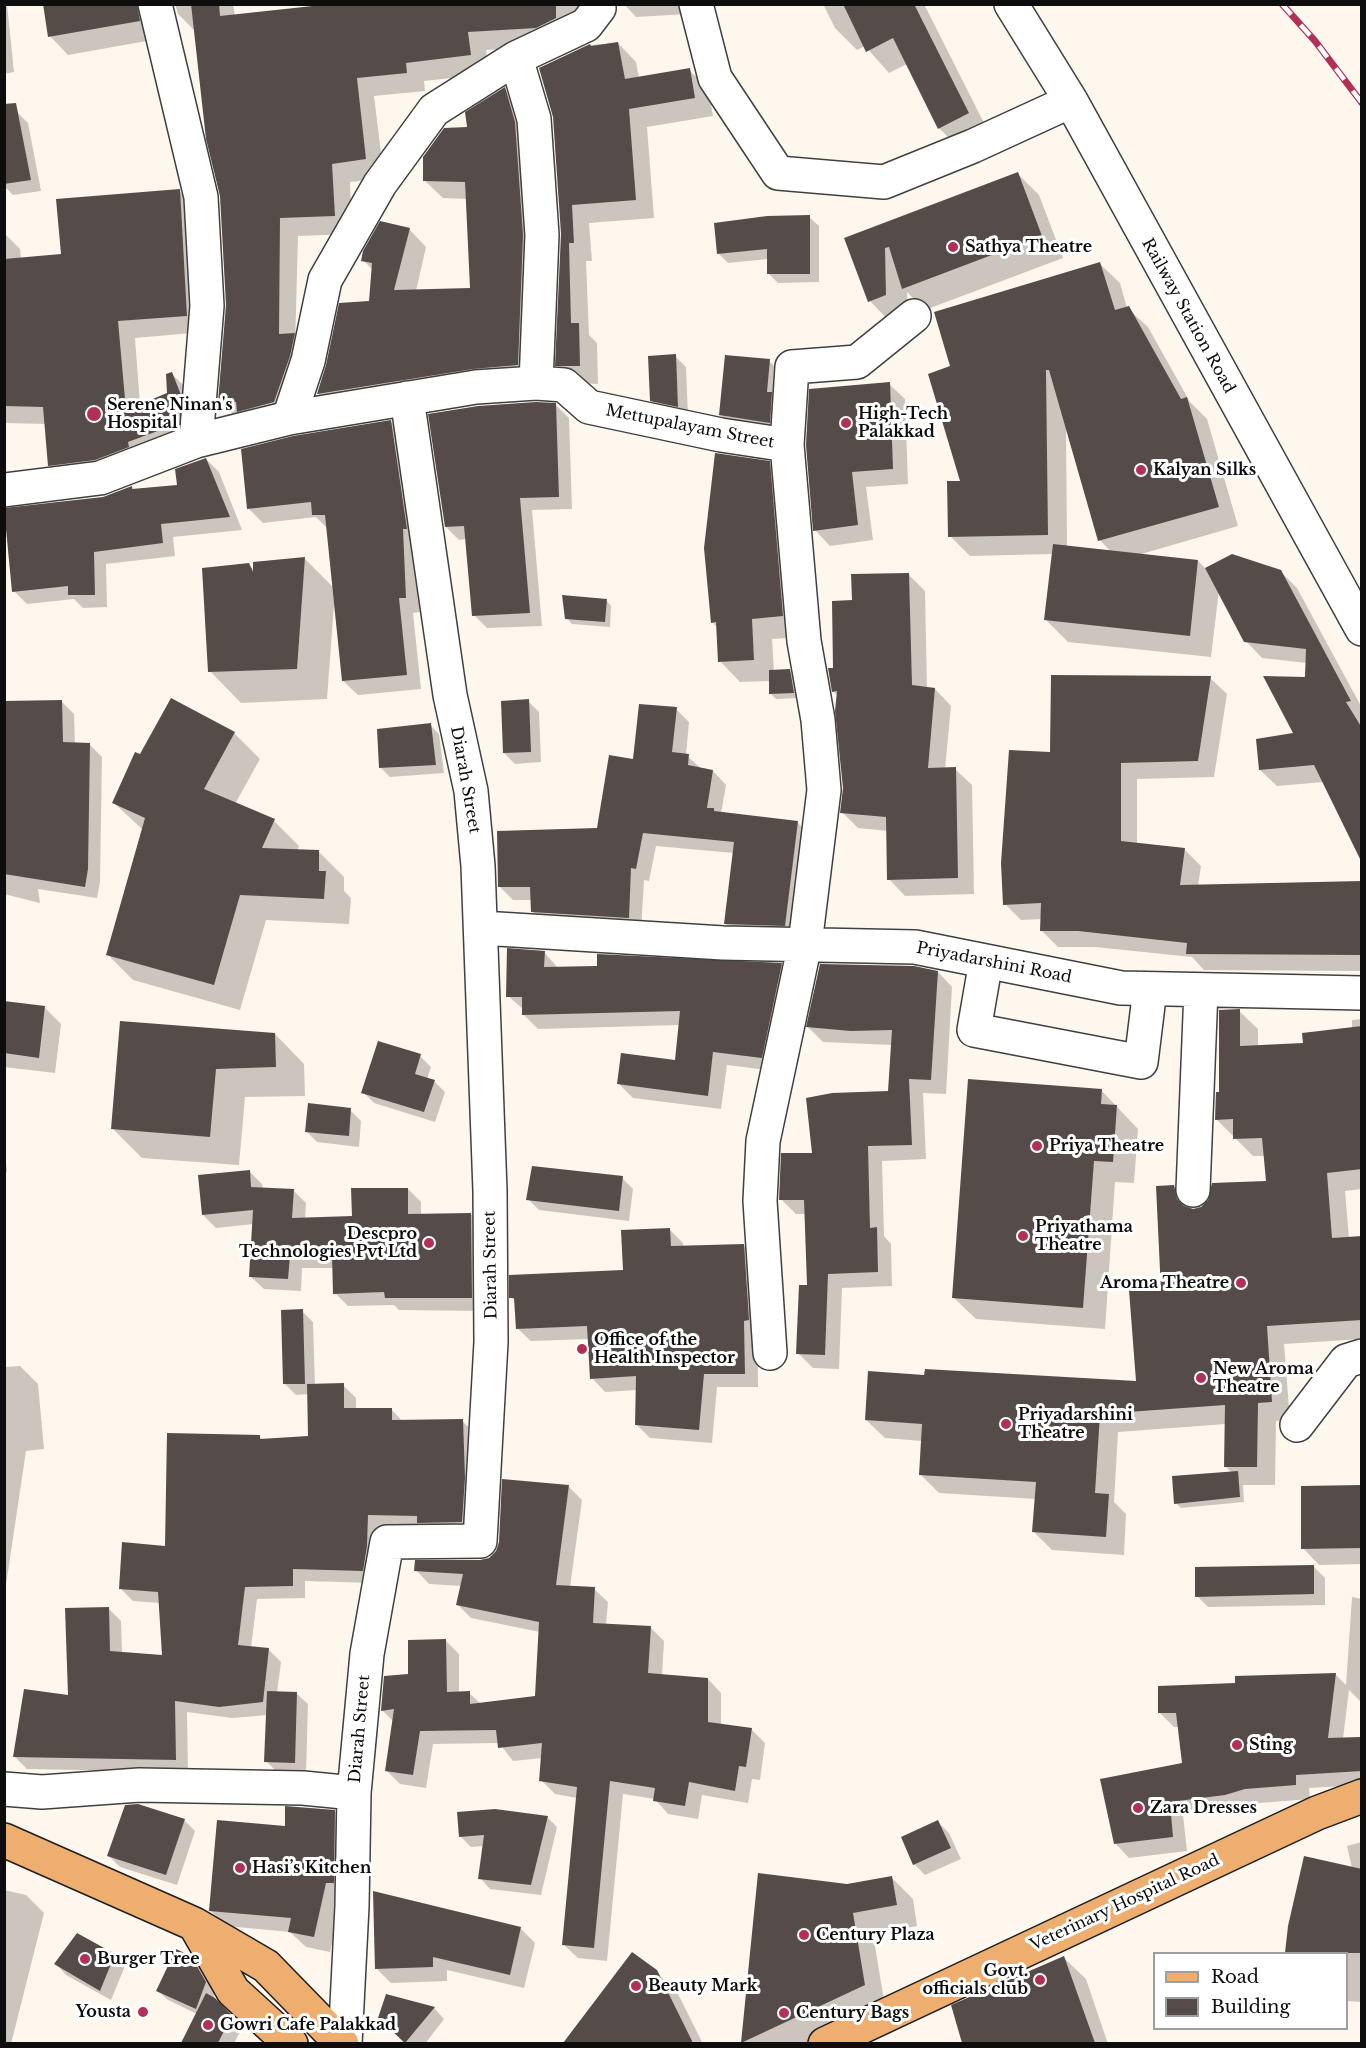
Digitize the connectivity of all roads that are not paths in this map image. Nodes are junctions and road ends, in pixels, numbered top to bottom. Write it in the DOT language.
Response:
graph roads {
  1 [pos="155,4"];
  2 [pos="598,4"];
  3 [pos="696,4"];
  4 [pos="1011,4"];
  5 [pos="516,58"];
  6 [pos="1071,101"];
  7 [pos="914,316"];
  8 [pos="536,383"];
  9 [pos="407,398"];
  10 [pos="289,418"];
  11 [pos="196,441"];
  12 [pos="787,445"];
  13 [pos="4,490"];
  14 [pos="1362,629"];
  15 [pos="482,928"];
  16 [pos="805,944"];
  17 [pos="986,961"];
  18 [pos="1150,989"];
  19 [pos="1201,990"];
  20 [pos="1362,993"];
  21 [pos="1193,1190"];
  22 [pos="770,1353"];
  23 [pos="1362,1356"];
  24 [pos="1297,1425"];
  25 [pos="4,1789"];
  26 [pos="354,1793"];
  27 [pos="1362,1797"];
  28 [pos="1362,1811"];
  29 [pos="1317,1813"];
  30 [pos="4,1840"];
  31 [pos="194,1924"];
  32 [pos="291,2043"];
  33 [pos="343,2043"];
  34 [pos="825,2043"];
  1 -- 11 [label="street"];
  2 -- 5 [label="street"];
  3 -- 6 [label="street"];
  4 -- 6 [label="street, Railway Station Road"];
  5 -- 8 [label="street"];
  5 -- 10 [label="street"];
  6 -- 14 [label="street, Railway Station Road"];
  7 -- 12 [label="street"];
  8 -- 9 [label="street, Mettupalayam Street"];
  8 -- 12 [label="street, Mettupalayam Street"];
  9 -- 10 [label="street, Mettupalayam Street"];
  9 -- 15 [label="street, Diarah Street"];
  10 -- 11 [label="street, Mettupalayam Street"];
  11 -- 13 [label="street, Mettupalayam Street"];
  12 -- 16 [label="street, Mettupalayam Street"];
  15 -- 16 [label="street, Priyadarshini Road"];
  15 -- 26 [label="street, Diarah Street"];
  16 -- 17 [label="street, Priyadarshini Road"];
  16 -- 22 [label="street, Mettupalayam Street"];
  17 -- 18 [label="street, Priyadarshini Road"];
  17 -- 18 [label="street"];
  18 -- 19 [label="street, Priyadarshini Road"];
  19 -- 20 [label="street, Priyadarshini Road"];
  19 -- 21 [label="street"];
  23 -- 24 [label="street"];
  25 -- 26 [label="street"];
  26 -- 33 [label="street, Diarah Street"];
  27 -- 29 [label="main road, Veterinary Hospital Road"];
  28 -- 29 [label="street"];
  29 -- 34 [label="main road, Veterinary Hospital Road"];
  30 -- 31 [label="main road"];
  31 -- 32 [label="main road"];
  31 -- 33 [label="main road"];
}
